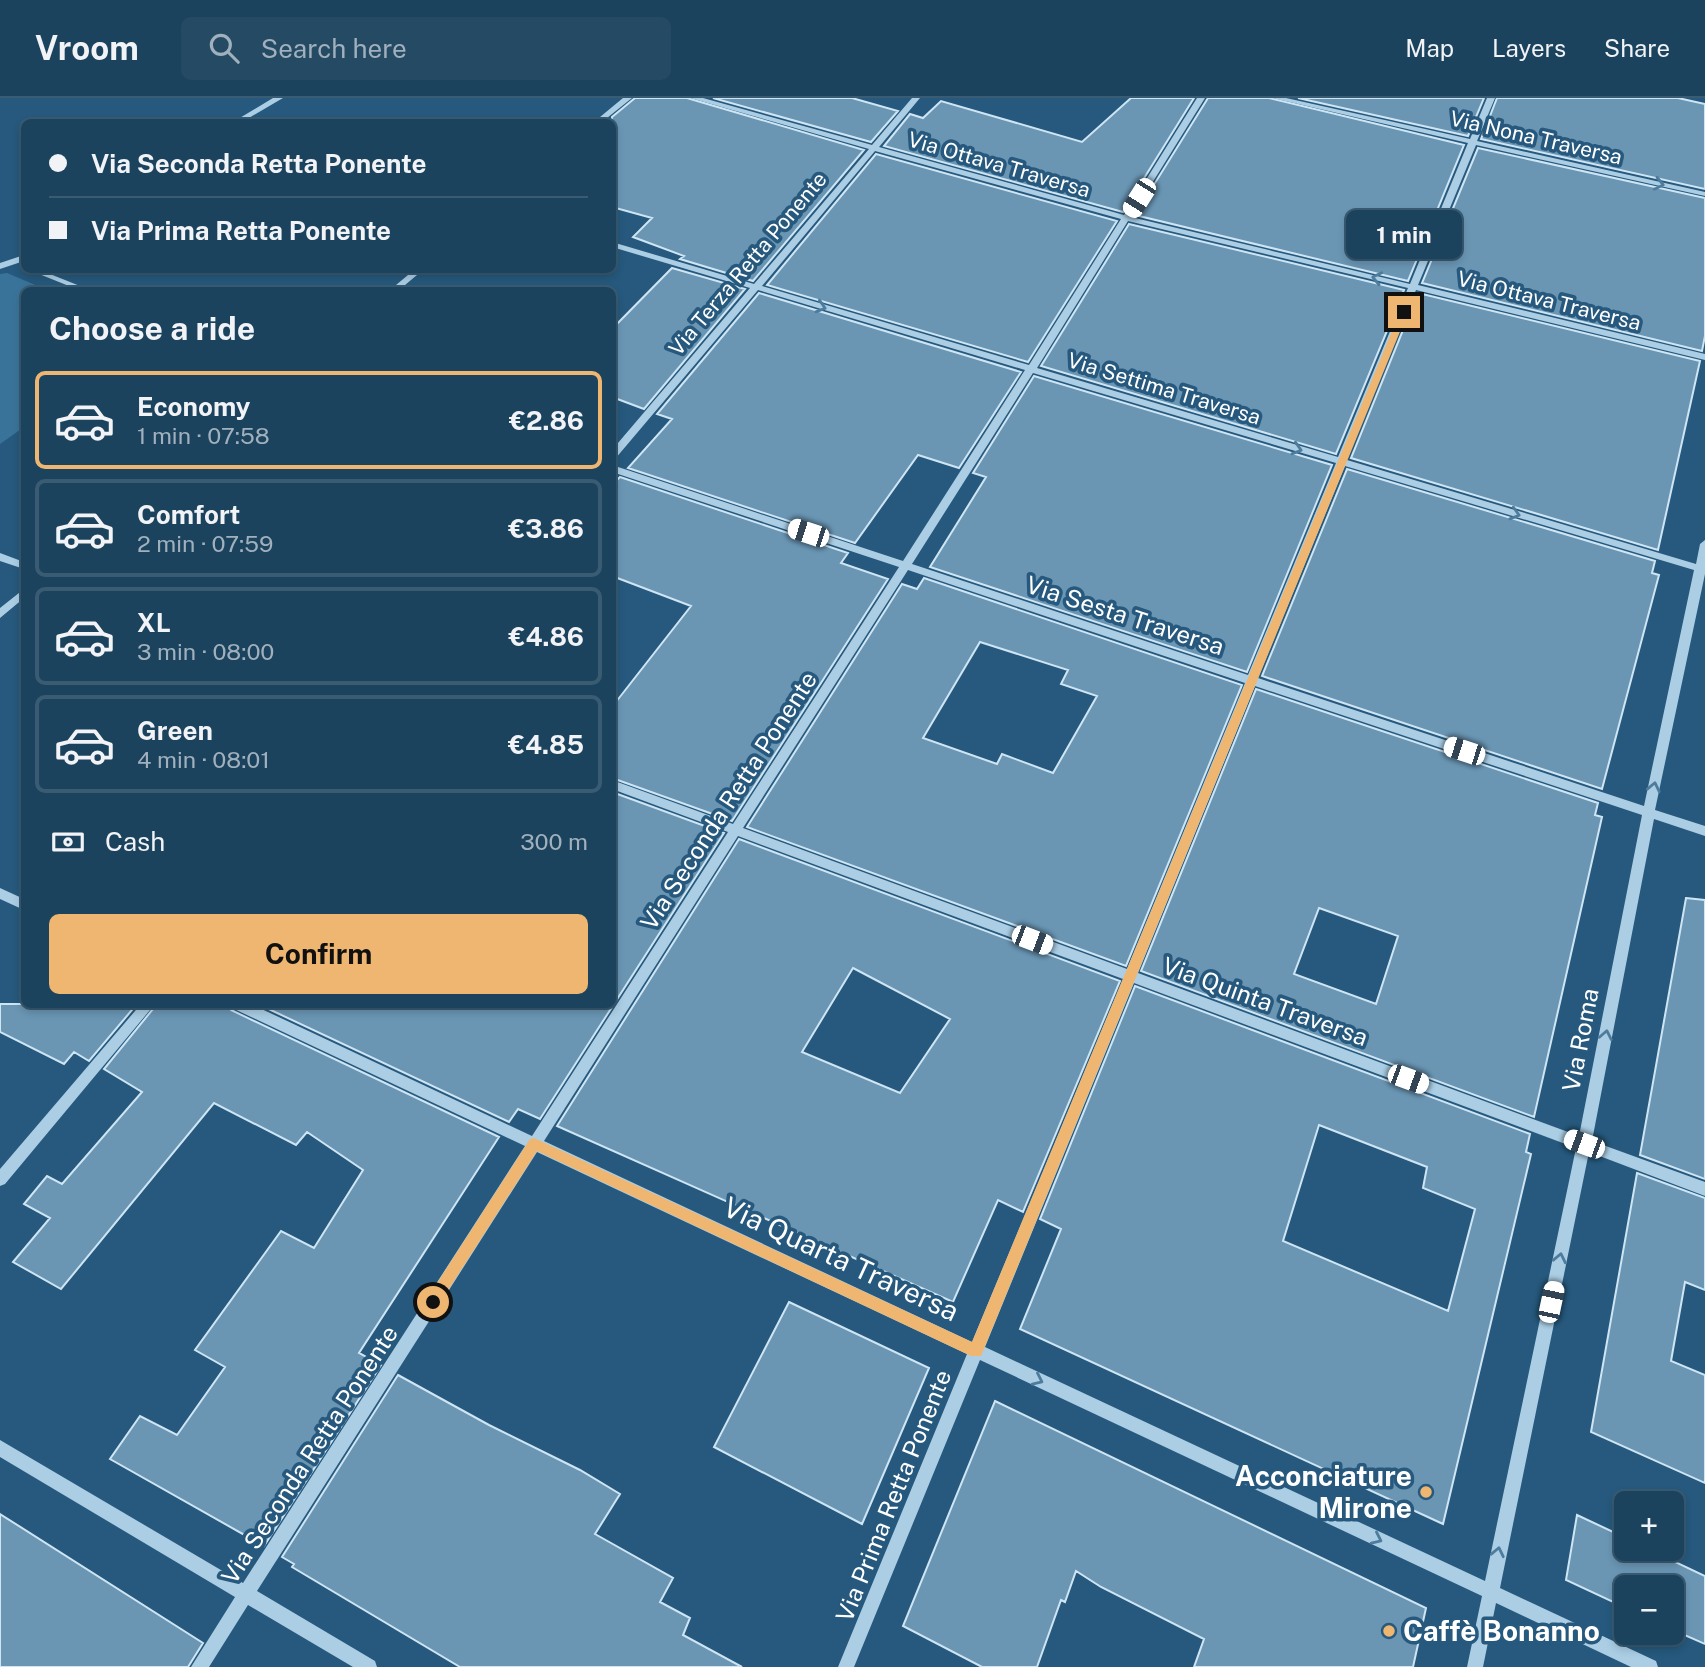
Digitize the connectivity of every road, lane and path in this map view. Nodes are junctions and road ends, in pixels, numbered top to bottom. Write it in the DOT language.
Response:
graph roads {
  1 [pos="279,98"];
  2 [pos="628,98"];
  3 [pos="694,98"];
  4 [pos="916,98"];
  5 [pos="1201,98"];
  6 [pos="1276,98"];
  7 [pos="1491,98"];
  8 [pos="242,119"];
  9 [pos="602,119"];
  10 [pos="1473,142"];
  11 [pos="874,148"];
  12 [pos="1705,194"];
  13 [pos="1126,218"];
  14 [pos="616,245"];
  15 [pos="20,264"];
  16 [pos="0,267"];
  17 [pos="41,273"];
  18 [pos="415,273"];
  19 [pos="78,287"];
  20 [pos="398,287"];
  21 [pos="755,287"];
  22 [pos="1414,287"];
  23 [pos="1705,357"];
  24 [pos="1031,369"];
  25 [pos="616,452"];
  26 [pos="1342,463"];
  27 [pos="616,469"];
  28 [pos="1705,544"];
  29 [pos="0,557"];
  30 [pos="21,565"];
  31 [pos="905,565"];
  32 [pos="1703,570"];
  33 [pos="21,596"];
  34 [pos="0,614"];
  35 [pos="1253,681"];
  36 [pos="616,785"];
  37 [pos="1649,812"];
  38 [pos="736,830"];
  39 [pos="1705,831"];
  40 [pos="0,893"];
  41 [pos="21,904"];
  42 [pos="1131,976"];
  43 [pos="146,1008"];
  44 [pos="245,1008"];
  45 [pos="534,1144"];
  46 [pos="1584,1144"];
  47 [pos="0,1180"];
  48 [pos="1705,1189"];
  49 [pos="976,1351"];
  50 [pos="0,1448"];
  51 [pos="1490,1592"];
  52 [pos="246,1595"];
  53 [pos="199,1667"];
  54 [pos="369,1667"];
  55 [pos="846,1667"];
  56 [pos="1475,1667"];
  57 [pos="1650,1667"];
  1 -- 8 [label="street"];
  2 -- 9 [label="street"];
  3 -- 11 [label="street, Via Ottava Traversa"];
  4 -- 11 [label="street, Via Terza Retta Ponente"];
  5 -- 13 [label="street, Via Seconda Retta Ponente"];
  6 -- 10 [label="street, Via Nona Traversa"];
  7 -- 10 [label="street, Via Prima Retta Ponente"];
  10 -- 12 [label="street, Via Nona Traversa, one-way"];
  10 -- 22 [label="street, Via Prima Retta Ponente"];
  11 -- 13 [label="street, Via Ottava Traversa"];
  11 -- 21 [label="street, Via Terza Retta Ponente"];
  22 -- 13 [label="street, Via Ottava Traversa, one-way"];
  13 -- 24 [label="street, Via Seconda Retta Ponente"];
  14 -- 21 [label="street, Via Settima Traversa"];
  15 -- 16 [label="street"];
  17 -- 19 [label="street"];
  18 -- 20 [label="street"];
  21 -- 24 [label="street, Via Settima Traversa, one-way"];
  21 -- 25 [label="street, Via Terza Retta Ponente"];
  22 -- 23 [label="street, Via Ottava Traversa"];
  22 -- 26 [label="street, Via Prima Retta Ponente"];
  24 -- 26 [label="street, Via Settima Traversa, one-way"];
  24 -- 31 [label="street, Via Seconda Retta Ponente"];
  26 -- 32 [label="street, Via Settima Traversa, one-way"];
  26 -- 35 [label="street, Via Prima Retta Ponente"];
  27 -- 31 [label="street, Via Sesta Traversa"];
  28 -- 32 [label="street, Via Roma"];
  29 -- 30 [label="street"];
  31 -- 35 [label="street, Via Sesta Traversa"];
  31 -- 38 [label="street, Via Seconda Retta Ponente"];
  37 -- 32 [label="street, Via Roma, one-way"];
  33 -- 34 [label="street"];
  35 -- 37 [label="street, Via Sesta Traversa"];
  35 -- 42 [label="street, Via Prima Retta Ponente"];
  36 -- 38 [label="street, Via Quinta Traversa"];
  37 -- 39 [label="street, Via Sesta Traversa"];
  46 -- 37 [label="street, Via Roma, one-way"];
  38 -- 42 [label="street, Via Quinta Traversa"];
  38 -- 45 [label="street, Via Seconda Retta Ponente"];
  40 -- 41 [label="street"];
  42 -- 46 [label="street, Via Quinta Traversa"];
  42 -- 49 [label="street, Via Prima Retta Ponente"];
  43 -- 47 [label="street"];
  44 -- 45 [label="street, Via Quarta Traversa"];
  45 -- 49 [label="street, Via Quarta Traversa"];
  45 -- 52 [label="street, Via Seconda Retta Ponente"];
  46 -- 48 [label="street, Via Quinta Traversa"];
  51 -- 46 [label="street, Via Roma, one-way"];
  49 -- 51 [label="street, Via Quarta Traversa, one-way"];
  49 -- 55 [label="street, Via Prima Retta Ponente"];
  50 -- 52 [label="street"];
  51 -- 56 [label="street, Via Roma"];
  51 -- 57 [label="street, Via Quarta Traversa"];
  52 -- 53 [label="street, Via Seconda Retta Ponente"];
  52 -- 54 [label="street"];
}
